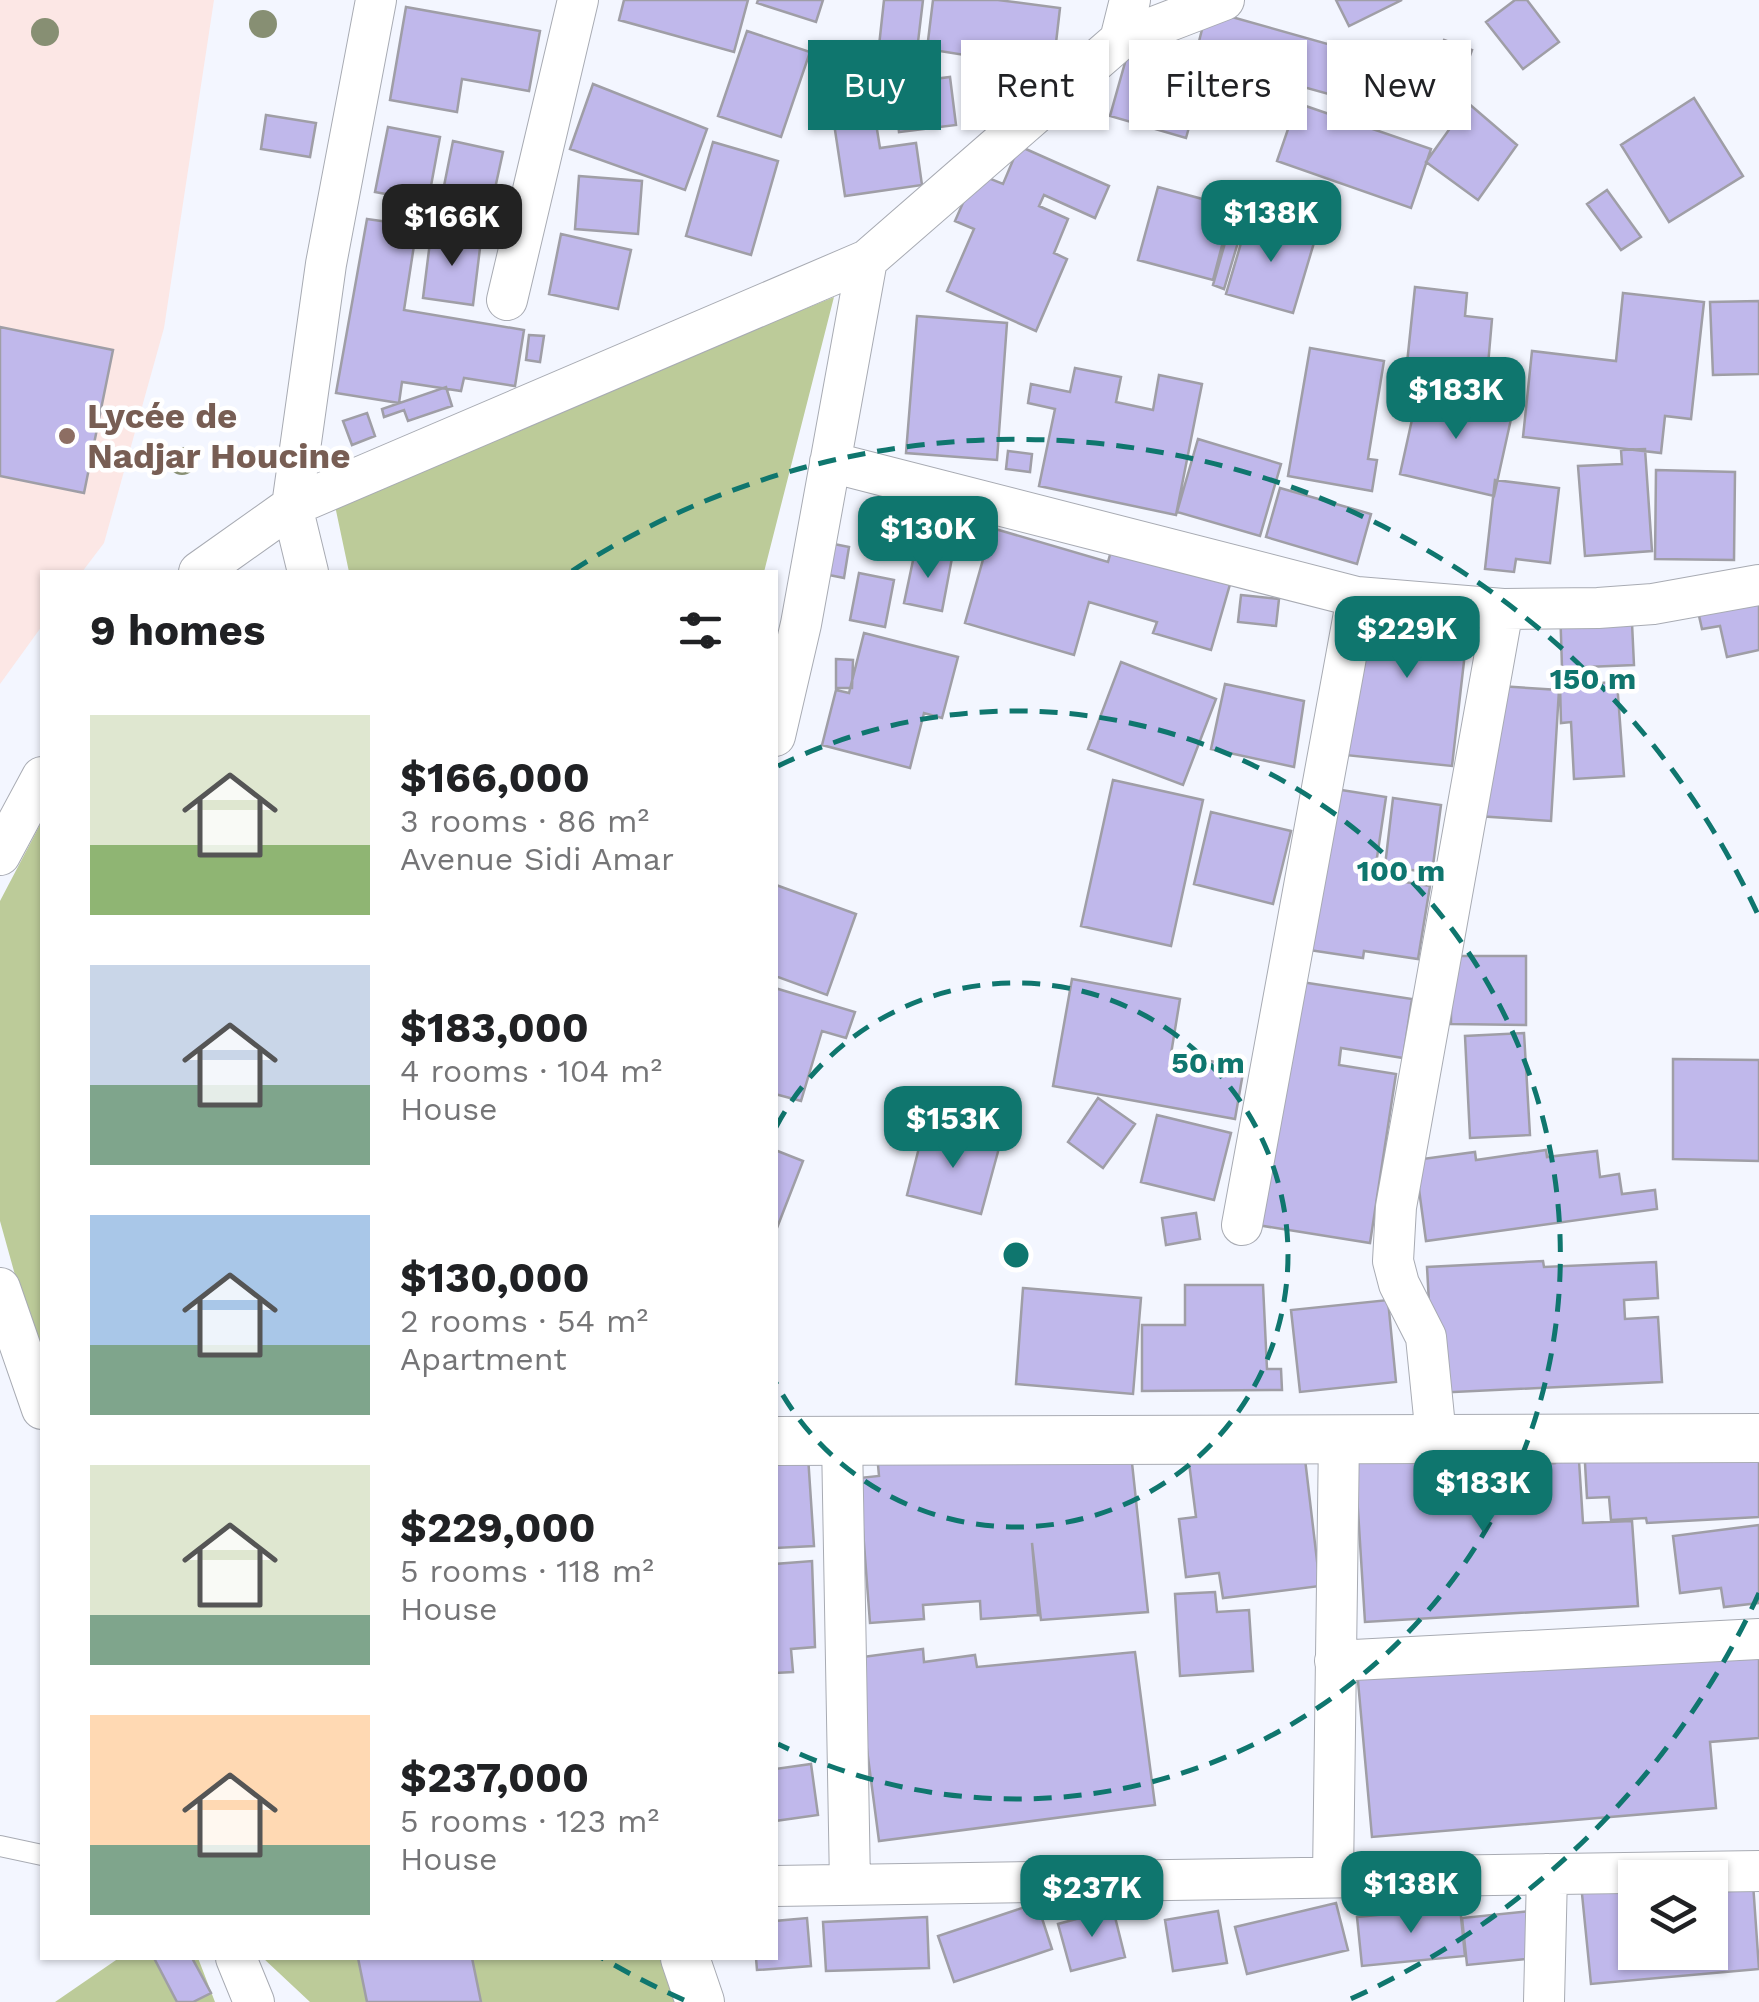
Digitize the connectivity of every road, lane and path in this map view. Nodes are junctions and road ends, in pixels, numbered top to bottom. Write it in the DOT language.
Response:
graph roads {
  1 [pos="376,0"];
  2 [pos="578,0"];
  3 [pos="1130,0"];
  4 [pos="1224,0"];
  5 [pos="1120,40"];
  6 [pos="867,260"];
  7 [pos="507,300"];
  8 [pos="830,462"];
  9 [pos="292,506"];
  10 [pos="202,570"];
  11 [pos="308,570"];
  12 [pos="1759,585"];
  13 [pos="1357,596"];
  14 [pos="1504,609"];
  15 [pos="778,721"];
  16 [pos="40,781"];
  17 [pos="0,855"];
  18 [pos="1242,1225"];
  19 [pos="0,1288"];
  20 [pos="0,1366"];
  21 [pos="40,1403"];
  22 [pos="40,1419"];
  23 [pos="1339,1437"];
  24 [pos="1436,1437"];
  25 [pos="1759,1438"];
  26 [pos="842,1440"];
  27 [pos="778,1441"];
  28 [pos="1759,1639"];
  29 [pos="1335,1661"];
  30 [pos="0,1846"];
  31 [pos="40,1855"];
  32 [pos="1759,1871"];
  33 [pos="1547,1874"];
  34 [pos="1333,1876"];
  35 [pos="850,1884"];
  36 [pos="778,1886"];
  37 [pos="237,1960"];
  38 [pos="686,1960"];
  39 [pos="254,2002"];
  40 [pos="700,2002"];
  41 [pos="1544,2002"];
  1 -- 9 [label="street"];
  2 -- 7 [label="street"];
  3 -- 5 [label="street"];
  4 -- 5 [label="street"];
  5 -- 6 [label="street"];
  6 -- 8 [label="street"];
  6 -- 9 [label="street"];
  8 -- 13 [label="street"];
  8 -- 15 [label="street"];
  9 -- 10 [label="street"];
  9 -- 11 [label="street"];
  12 -- 14 [label="street"];
  13 -- 14 [label="street"];
  13 -- 18 [label="street"];
  14 -- 24 [label="street"];
  16 -- 17 [label="street"];
  19 -- 21 [label="street"];
  20 -- 22 [label="street"];
  23 -- 24 [label="street"];
  23 -- 26 [label="street"];
  23 -- 29 [label="street"];
  24 -- 25 [label="street"];
  26 -- 27 [label="street"];
  26 -- 35 [label="street"];
  28 -- 29 [label="street"];
  29 -- 34 [label="street"];
  30 -- 31 [label="lane"];
  32 -- 33 [label="street"];
  33 -- 34 [label="street"];
  33 -- 41 [label="street"];
  34 -- 35 [label="street"];
  35 -- 36 [label="street"];
  37 -- 39 [label="street"];
  38 -- 40 [label="street"];
}
